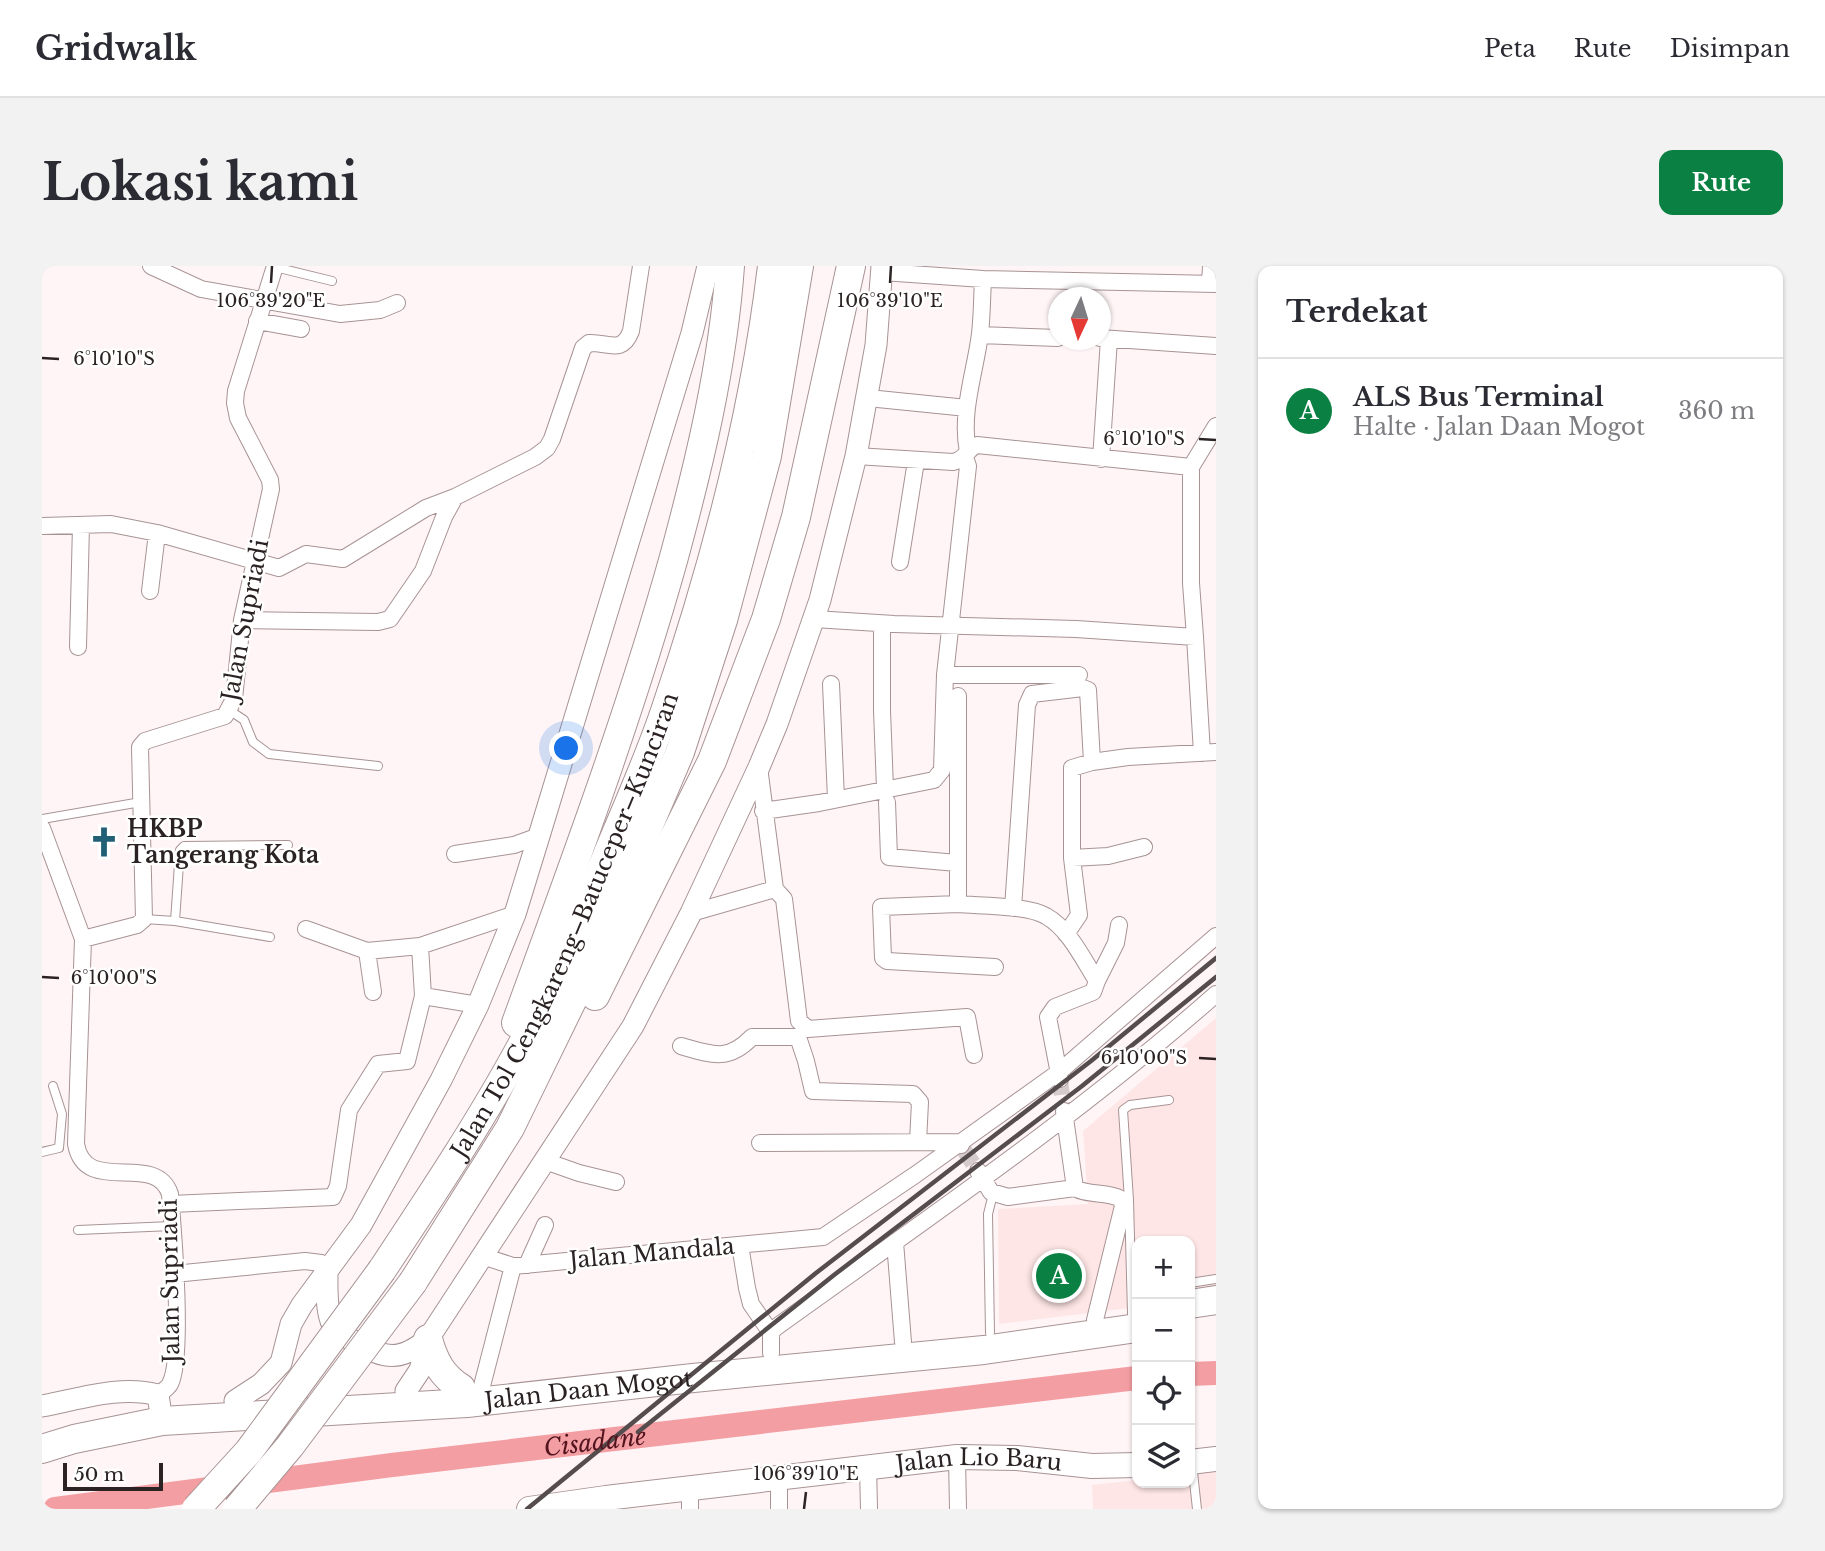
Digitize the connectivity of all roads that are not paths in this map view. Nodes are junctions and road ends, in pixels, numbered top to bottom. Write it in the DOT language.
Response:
graph roads {
  1 [pos="151,266"];
  2 [pos="275,266"];
  3 [pos="641,266"];
  4 [pos="708,266"];
  5 [pos="730,266"];
  6 [pos="772,266"];
  7 [pos="799,266"];
  8 [pos="851,266"];
  9 [pos="1211,266"];
  10 [pos="882,269"];
  11 [pos="1022,273"];
  12 [pos="1082,273"];
  13 [pos="1140,274"];
  14 [pos="983,279"];
  15 [pos="332,281"];
  16 [pos="1213,284"];
  17 [pos="264,300"];
  18 [pos="397,303"];
  19 [pos="257,321"];
  20 [pos="300,329"];
  21 [pos="980,335"];
  22 [pos="1048,338"];
  23 [pos="1111,339"];
  24 [pos="1216,346"];
  25 [pos="1105,350"];
  26 [pos="868,398"];
  27 [pos="967,408"];
  28 [pos="1216,426"];
  29 [pos="966,455"];
  30 [pos="856,456"];
  31 [pos="1101,459"];
  32 [pos="916,461"];
  33 [pos="1191,467"];
  34 [pos="455,496"];
  35 [pos="81,525"];
  36 [pos="42,526"];
  37 [pos="157,533"];
  38 [pos="253,562"];
  39 [pos="900,562"];
  40 [pos="150,591"];
  41 [pos="814,619"];
  42 [pos="242,620"];
  43 [pos="882,624"];
  44 [pos="951,624"];
  45 [pos="1195,637"];
  46 [pos="78,647"];
  47 [pos="945,675"];
  48 [pos="1079,675"];
  49 [pos="831,684"];
  50 [pos="958,696"];
  51 [pos="229,710"];
  52 [pos="1209,752"];
  53 [pos="1093,762"];
  54 [pos="378,766"];
  55 [pos="759,767"];
  56 [pos="886,795"];
  57 [pos="836,799"];
  58 [pos="141,802"];
  59 [pos="763,811"];
  60 [pos="42,819"];
  61 [pos="42,828"];
  62 [pos="540,836"];
  63 [pos="288,845"];
  64 [pos="1144,846"];
  65 [pos="455,855"];
  66 [pos="1072,858"];
  67 [pos="957,863"];
  68 [pos="775,889"];
  69 [pos="958,904"];
  70 [pos="1013,908"];
  71 [pos="691,913"];
  72 [pos="514,914"];
  73 [pos="144,919"];
  74 [pos="175,921"];
  75 [pos="1119,925"];
  76 [pos="306,929"];
  77 [pos="1066,934"];
  78 [pos="1216,936"];
  79 [pos="270,937"];
  80 [pos="83,939"];
  81 [pos="419,946"];
  82 [pos="368,951"];
  83 [pos="995,967"];
  84 [pos="1097,981"];
  85 [pos="373,992"];
  86 [pos="1216,994"];
  87 [pos="423,996"];
  88 [pos="478,1004"];
  89 [pos="681,1046"];
  90 [pos="974,1055"];
  91 [pos="1059,1076"];
  92 [pos="53,1086"];
  93 [pos="1170,1100"];
  94 [pos="483,1111"];
  95 [pos="1064,1111"];
  96 [pos="510,1128"];
  97 [pos="918,1142"];
  98 [pos="760,1143"];
  99 [pos="961,1146"];
  100 [pos="42,1152"];
  101 [pos="545,1161"];
  102 [pos="981,1174"];
  103 [pos="616,1182"];
  104 [pos="1074,1188"];
  105 [pos="993,1194"];
  106 [pos="171,1204"];
  107 [pos="545,1225"];
  108 [pos="172,1226"];
  109 [pos="78,1230"];
  110 [pos="895,1242"];
  111 [pos="740,1245"];
  112 [pos="482,1256"];
  113 [pos="520,1265"];
  114 [pos="321,1266"];
  115 [pos="174,1274"];
  116 [pos="1216,1279"];
  117 [pos="1195,1282"];
  118 [pos="1135,1299"];
  119 [pos="1216,1300"];
  120 [pos="1195,1303"];
  121 [pos="1132,1308"];
  122 [pos="1132,1308"];
  123 [pos="1216,1315"];
  124 [pos="1195,1319"];
  125 [pos="1095,1320"];
  126 [pos="990,1333"];
  127 [pos="428,1339"];
  128 [pos="903,1342"];
  129 [pos="771,1343"];
  130 [pos="471,1387"];
  131 [pos="407,1391"];
  132 [pos="234,1401"];
  133 [pos="42,1406"];
  134 [pos="160,1407"];
  135 [pos="42,1431"];
  136 [pos="42,1449"];
  137 [pos="957,1458"];
  138 [pos="1199,1461"];
  139 [pos="1132,1465"];
  140 [pos="868,1466"];
  141 [pos="779,1478"];
  142 [pos="690,1498"];
  143 [pos="606,1503"];
  144 [pos="196,1509"];
  145 [pos="237,1509"];
  146 [pos="530,1509"];
  147 [pos="779,1509"];
  148 [pos="869,1509"];
  149 [pos="958,1509"];
  150 [pos="1197,1509"];
  1 -- 17 [label="street"];
  2 -- 15 [label="lane"];
  2 -- 17 [label="street, Jalan Supriadi"];
  3 -- 34 [label="street"];
  4 -- 62 [label="main road"];
  5 -- 94 [label="highway"];
  6 -- 94 [label="highway, Jalan Tol Cengkareng–Batuceper–Kunciran"];
  7 -- 96 [label="highway, Jalan Tol Cengkareng–Batuceper–Kunciran"];
  8 -- 96 [label="highway"];
  9 -- 16 [label="street"];
  10 -- 14 [label="street"];
  10 -- 26 [label="main road"];
  11 -- 12 [label="street"];
  11 -- 14 [label="street"];
  12 -- 13 [label="street"];
  13 -- 16 [label="street"];
  14 -- 21 [label="street"];
  17 -- 18 [label="street"];
  17 -- 19 [label="street, Jalan Supriadi"];
  19 -- 20 [label="street"];
  19 -- 38 [label="street, Jalan Supriadi"];
  21 -- 22 [label="street"];
  21 -- 27 [label="street"];
  23 -- 24 [label="street"];
  25 -- 31 [label="street"];
  26 -- 27 [label="street"];
  26 -- 30 [label="main road"];
  27 -- 29 [label="street"];
  28 -- 33 [label="street"];
  29 -- 31 [label="street"];
  29 -- 32 [label="street"];
  29 -- 44 [label="street"];
  30 -- 32 [label="street"];
  30 -- 41 [label="main road"];
  31 -- 33 [label="street"];
  32 -- 39 [label="street"];
  33 -- 45 [label="street"];
  34 -- 38 [label="street"];
  34 -- 42 [label="street"];
  35 -- 36 [label="street"];
  35 -- 37 [label="street"];
  35 -- 46 [label="street"];
  37 -- 38 [label="street"];
  37 -- 40 [label="street"];
  38 -- 42 [label="street, Jalan Supriadi"];
  41 -- 43 [label="street"];
  41 -- 55 [label="main road"];
  42 -- 51 [label="street, Jalan Supriadi"];
  43 -- 44 [label="street"];
  43 -- 56 [label="street"];
  44 -- 45 [label="street"];
  44 -- 47 [label="street"];
  45 -- 52 [label="street"];
  47 -- 48 [label="street"];
  47 -- 56 [label="street"];
  49 -- 57 [label="street"];
  50 -- 67 [label="street"];
  51 -- 54 [label="lane"];
  51 -- 58 [label="street, Jalan Supriadi"];
  52 -- 53 [label="street"];
  53 -- 66 [label="street"];
  53 -- 70 [label="street"];
  55 -- 59 [label="street"];
  55 -- 71 [label="main road"];
  56 -- 57 [label="street"];
  56 -- 67 [label="street"];
  57 -- 59 [label="street"];
  58 -- 60 [label="lane"];
  58 -- 73 [label="street, Jalan Supriadi"];
  59 -- 68 [label="street"];
  61 -- 80 [label="street"];
  62 -- 65 [label="street"];
  62 -- 72 [label="main road"];
  63 -- 74 [label="lane"];
  64 -- 66 [label="street"];
  66 -- 77 [label="street"];
  67 -- 69 [label="street"];
  68 -- 71 [label="street"];
  68 -- 90 [label="street"];
  69 -- 70 [label="street"];
  69 -- 83 [label="street"];
  70 -- 77 [label="street"];
  71 -- 101 [label="main road"];
  72 -- 81 [label="street"];
  72 -- 88 [label="main road"];
  73 -- 74 [label="lane"];
  73 -- 80 [label="street"];
  74 -- 79 [label="lane"];
  75 -- 84 [label="street"];
  76 -- 82 [label="street"];
  77 -- 84 [label="street"];
  78 -- 91 [label="street"];
  80 -- 106 [label="street, Jalan Supriadi"];
  81 -- 82 [label="street"];
  81 -- 87 [label="street"];
  82 -- 85 [label="street"];
  84 -- 91 [label="street"];
  86 -- 95 [label="street"];
  87 -- 88 [label="street"];
  87 -- 106 [label="street"];
  88 -- 114 [label="main road"];
  89 -- 97 [label="street"];
  91 -- 99 [label="street"];
  92 -- 100 [label="lane"];
  93 -- 118 [label="lane"];
  94 -- 144 [label="highway, Jalan Tol Cengkareng–Batuceper–Kunciran, bridge"];
  95 -- 102 [label="street"];
  95 -- 104 [label="street"];
  96 -- 145 [label="highway, Jalan Tol Cengkareng–Batuceper–Kunciran, bridge"];
  97 -- 98 [label="street"];
  97 -- 99 [label="street"];
  99 -- 111 [label="street, Jalan Mandala"];
  101 -- 103 [label="street"];
  101 -- 112 [label="main road"];
  102 -- 105 [label="street"];
  102 -- 110 [label="street"];
  104 -- 105 [label="street"];
  104 -- 125 [label="street"];
  105 -- 126 [label="lane"];
  106 -- 108 [label="street, Jalan Supriadi"];
  107 -- 113 [label="street"];
  108 -- 109 [label="lane"];
  108 -- 115 [label="street, Jalan Supriadi"];
  110 -- 128 [label="street"];
  110 -- 129 [label="street"];
  111 -- 113 [label="street, Jalan Mandala"];
  111 -- 129 [label="street"];
  112 -- 113 [label="street, Jalan Mandala"];
  112 -- 127 [label="main road"];
  113 -- 130 [label="street"];
  114 -- 115 [label="street"];
  114 -- 127 [label="main road"];
  114 -- 132 [label="main road"];
  115 -- 134 [label="street, Jalan Supriadi"];
  116 -- 117 [label="lane"];
  119 -- 120 [label="highway"];
  121 -- 125 [label="highway, Jalan Daan Mogot"];
  122 -- 134 [label="highway, Jalan Daan Mogot"];
  123 -- 124 [label="highway"];
  125 -- 126 [label="highway, Jalan Daan Mogot"];
  126 -- 128 [label="highway, Jalan Daan Mogot"];
  127 -- 130 [label="highway"];
  127 -- 131 [label="main road"];
  128 -- 129 [label="highway, Jalan Daan Mogot"];
  129 -- 130 [label="highway, Jalan Daan Mogot"];
  130 -- 131 [label="highway, Jalan Daan Mogot"];
  131 -- 132 [label="highway, Jalan Daan Mogot"];
  132 -- 134 [label="highway, Jalan Daan Mogot"];
  133 -- 134 [label="main road"];
  134 -- 135 [label="highway, Jalan Daan Mogot"];
  134 -- 136 [label="highway, Jalan Daan Mogot"];
  137 -- 139 [label="main road, Jalan Lio Baru"];
  137 -- 140 [label="main road, Jalan Lio Baru"];
  137 -- 149 [label="street"];
  138 -- 150 [label="lane"];
  140 -- 141 [label="main road, Jalan Lio Baru"];
  140 -- 148 [label="street"];
  141 -- 142 [label="main road, Jalan Lio Baru"];
  141 -- 147 [label="street"];
  142 -- 143 [label="main road, Jalan Lio Baru"];
  143 -- 146 [label="main road, Jalan Lio Baru"];
}
